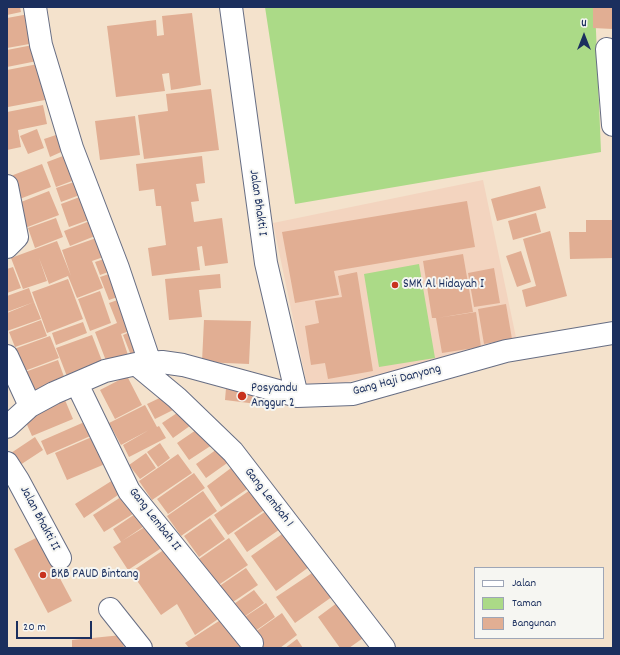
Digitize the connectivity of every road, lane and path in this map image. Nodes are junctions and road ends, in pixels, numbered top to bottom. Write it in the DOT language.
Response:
graph roads {
  1 [pos="35,7"];
  2 [pos="231,7"];
  3 [pos="607,49"];
  4 [pos="613,125"];
  5 [pos="7,186"];
  6 [pos="7,247"];
  7 [pos="613,333"];
  8 [pos="7,356"];
  9 [pos="143,364"];
  10 [pos="77,384"];
  11 [pos="297,396"];
  12 [pos="30,406"];
  13 [pos="7,427"];
  14 [pos="13,471"];
  15 [pos="60,558"];
  16 [pos="110,609"];
  17 [pos="252,643"];
  18 [pos="142,648"];
  19 [pos="384,648"];
  1 -- 9 [label="street"];
  2 -- 11 [label="street, Jalan Bhakti I"];
  3 -- 4 [label="street"];
  5 -- 6 [label="street"];
  7 -- 11 [label="street, Gang Haji Danyong"];
  8 -- 12 [label="street"];
  9 -- 10 [label="street, Gang Haji Danyong"];
  9 -- 11 [label="street, Gang Haji Danyong"];
  9 -- 19 [label="street, Gang Lembah 1"];
  10 -- 12 [label="street, Gang Haji Danyong"];
  10 -- 17 [label="street, Gang Lembah II"];
  12 -- 13 [label="street, Gang Haji Danyong"];
  14 -- 15 [label="street, Jalan Bhakti II"];
  16 -- 18 [label="street"];
}
